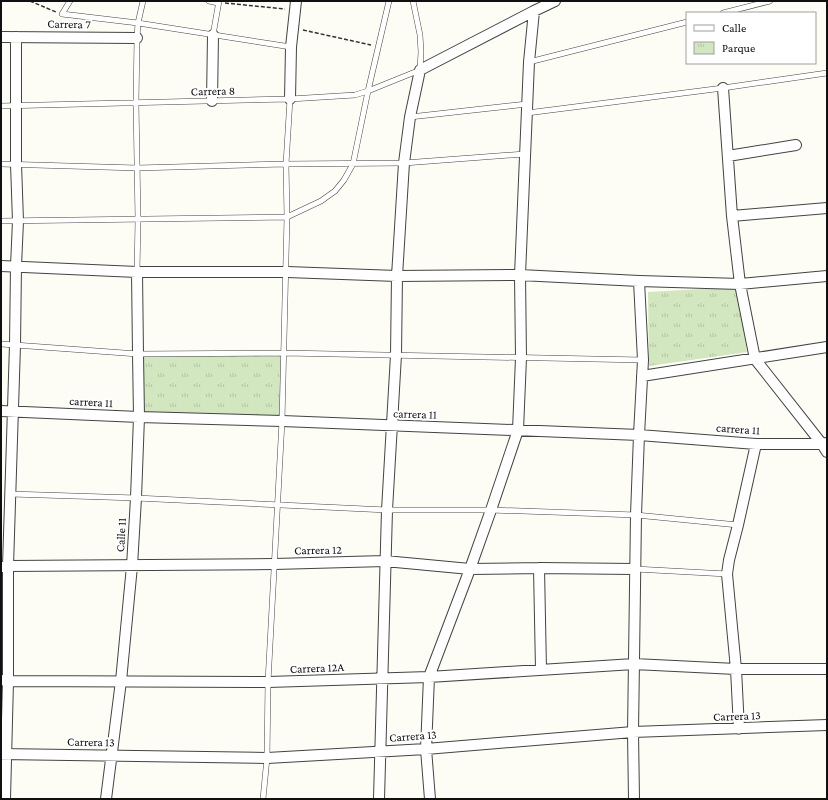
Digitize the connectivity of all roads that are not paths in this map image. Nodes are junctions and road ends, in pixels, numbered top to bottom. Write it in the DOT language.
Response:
graph roads {
  1 [pos="70,1"];
  2 [pos="143,1"];
  3 [pos="209,1"];
  4 [pos="389,1"];
  5 [pos="413,1"];
  6 [pos="555,1"];
  7 [pos="770,1"];
  8 [pos="219,2"];
  9 [pos="296,6"];
  10 [pos="534,10"];
  11 [pos="727,12"];
  12 [pos="686,22"];
  13 [pos="138,23"];
  14 [pos="213,35"];
  15 [pos="1,37"];
  16 [pos="16,37"];
  17 [pos="137,38"];
  18 [pos="291,47"];
  19 [pos="529,62"];
  20 [pos="420,70"];
  21 [pos="827,73"];
  22 [pos="723,88"];
  23 [pos="368,91"];
  24 [pos="290,99"];
  25 [pos="212,101"];
  26 [pos="136,103"];
  27 [pos="1,106"];
  28 [pos="17,106"];
  29 [pos="527,108"];
  30 [pos="410,117"];
  31 [pos="796,145"];
  32 [pos="525,154"];
  33 [pos="728,156"];
  34 [pos="1,164"];
  35 [pos="16,164"];
  36 [pos="286,164"];
  37 [pos="353,164"];
  38 [pos="404,164"];
  39 [pos="137,168"];
  40 [pos="827,208"];
  41 [pos="732,216"];
  42 [pos="287,217"];
  43 [pos="138,220"];
  44 [pos="1,221"];
  45 [pos="18,221"];
  46 [pos="1,266"];
  47 [pos="16,266"];
  48 [pos="137,272"];
  49 [pos="286,272"];
  50 [pos="520,275"];
  51 [pos="397,276"];
  52 [pos="827,276"];
  53 [pos="640,281"];
  54 [pos="740,284"];
  55 [pos="1,344"];
  56 [pos="15,345"];
  57 [pos="827,347"];
  58 [pos="284,353"];
  59 [pos="138,354"];
  60 [pos="396,356"];
  61 [pos="521,358"];
  62 [pos="755,359"];
  63 [pos="642,360"];
  64 [pos="642,376"];
  65 [pos="1,411"];
  66 [pos="13,411"];
  67 [pos="139,417"];
  68 [pos="282,421"];
  69 [pos="392,426"];
  70 [pos="518,430"];
  71 [pos="639,435"];
  72 [pos="756,444"];
  73 [pos="825,446"];
  74 [pos="11,494"];
  75 [pos="136,498"];
  76 [pos="278,505"];
  77 [pos="386,510"];
  78 [pos="491,510"];
  79 [pos="636,515"];
  80 [pos="738,525"];
  81 [pos="385,561"];
  82 [pos="274,564"];
  83 [pos="132,566"];
  84 [pos="4,567"];
  85 [pos="538,568"];
  86 [pos="470,569"];
  87 [pos="635,569"];
  88 [pos="727,574"];
  89 [pos="634,664"];
  90 [pos="827,669"];
  91 [pos="541,670"];
  92 [pos="736,670"];
  93 [pos="429,677"];
  94 [pos="382,678"];
  95 [pos="5,680"];
  96 [pos="121,681"];
  97 [pos="268,682"];
  98 [pos="827,725"];
  99 [pos="739,729"];
  100 [pos="633,732"];
  101 [pos="426,749"];
  102 [pos="380,751"];
  103 [pos="4,754"];
  104 [pos="112,755"];
  105 [pos="267,758"];
  106 [pos="5,799"];
  107 [pos="106,799"];
  108 [pos="263,799"];
  109 [pos="379,799"];
  110 [pos="430,799"];
  111 [pos="634,799"];
  1 -- 13 [label="lane"];
  2 -- 13 [label="lane"];
  3 -- 8 [label="lane"];
  4 -- 23 [label="lane"];
  5 -- 20 [label="lane"];
  6 -- 10 [label="street"];
  7 -- 11 [label="lane"];
  8 -- 14 [label="lane"];
  9 -- 18 [label="street"];
  10 -- 19 [label="street"];
  10 -- 20 [label="street"];
  12 -- 19 [label="lane"];
  13 -- 14 [label="lane"];
  13 -- 17 [label="lane"];
  14 -- 18 [label="lane"];
  14 -- 25 [label="street"];
  15 -- 16 [label="street, Carrera 7"];
  16 -- 17 [label="street, Carrera 7"];
  16 -- 28 [label="street"];
  17 -- 26 [label="lane"];
  18 -- 24 [label="street"];
  19 -- 29 [label="street"];
  20 -- 23 [label="lane, Carrera 8"];
  20 -- 30 [label="street"];
  21 -- 22 [label="lane"];
  22 -- 29 [label="lane"];
  22 -- 33 [label="street"];
  23 -- 24 [label="lane, Carrera 8"];
  23 -- 37 [label="lane"];
  24 -- 25 [label="lane, Carrera 8"];
  24 -- 36 [label="lane"];
  25 -- 26 [label="lane, Carrera 8"];
  26 -- 28 [label="lane, Carrera 8"];
  26 -- 39 [label="lane"];
  27 -- 28 [label="lane, Carrera 8"];
  28 -- 35 [label="street"];
  29 -- 30 [label="lane"];
  29 -- 32 [label="street"];
  30 -- 38 [label="street"];
  31 -- 33 [label="street"];
  32 -- 38 [label="lane"];
  32 -- 50 [label="street"];
  33 -- 41 [label="street"];
  34 -- 35 [label="lane"];
  35 -- 39 [label="lane"];
  35 -- 45 [label="street"];
  36 -- 37 [label="lane"];
  36 -- 39 [label="lane"];
  36 -- 42 [label="lane"];
  37 -- 38 [label="lane"];
  37 -- 42 [label="lane"];
  38 -- 51 [label="street"];
  39 -- 43 [label="lane"];
  40 -- 41 [label="street"];
  41 -- 54 [label="street"];
  42 -- 43 [label="lane"];
  42 -- 49 [label="lane"];
  43 -- 45 [label="lane"];
  43 -- 48 [label="lane"];
  44 -- 45 [label="lane"];
  45 -- 47 [label="street"];
  46 -- 47 [label="street"];
  47 -- 48 [label="street"];
  47 -- 56 [label="street"];
  48 -- 49 [label="street"];
  48 -- 59 [label="street, Calle 11"];
  49 -- 51 [label="street"];
  49 -- 58 [label="lane"];
  50 -- 51 [label="street"];
  50 -- 53 [label="street"];
  50 -- 61 [label="street"];
  51 -- 60 [label="street"];
  52 -- 54 [label="street"];
  53 -- 54 [label="street"];
  53 -- 63 [label="street"];
  54 -- 62 [label="street"];
  55 -- 56 [label="lane"];
  56 -- 59 [label="lane"];
  56 -- 66 [label="street"];
  57 -- 62 [label="street"];
  58 -- 59 [label="lane"];
  58 -- 60 [label="lane"];
  58 -- 68 [label="lane"];
  59 -- 67 [label="street, Calle 11"];
  60 -- 61 [label="lane"];
  60 -- 69 [label="street"];
  61 -- 63 [label="lane"];
  61 -- 70 [label="street"];
  62 -- 64 [label="street"];
  62 -- 73 [label="street"];
  63 -- 64 [label="street"];
  64 -- 71 [label="street"];
  65 -- 66 [label="street, carrera 11"];
  66 -- 67 [label="street, carrera 11"];
  66 -- 74 [label="street"];
  67 -- 68 [label="street, carrera 11"];
  67 -- 75 [label="street, Calle 11"];
  68 -- 69 [label="street, carrera 11"];
  68 -- 76 [label="lane"];
  69 -- 70 [label="street, carrera 11"];
  69 -- 77 [label="street"];
  70 -- 71 [label="street, carrera 11"];
  70 -- 78 [label="street"];
  71 -- 72 [label="street, carrera 11"];
  71 -- 79 [label="street"];
  72 -- 73 [label="street, carrera 11"];
  72 -- 80 [label="street"];
  74 -- 75 [label="lane"];
  74 -- 84 [label="street"];
  75 -- 76 [label="lane"];
  75 -- 83 [label="street, Calle 11"];
  76 -- 77 [label="lane"];
  76 -- 82 [label="lane"];
  77 -- 78 [label="lane"];
  77 -- 81 [label="street"];
  78 -- 79 [label="lane"];
  78 -- 86 [label="street"];
  79 -- 80 [label="lane"];
  79 -- 87 [label="street"];
  80 -- 88 [label="street"];
  81 -- 82 [label="street, Carrera 12"];
  81 -- 86 [label="street, Carrera 12"];
  81 -- 94 [label="street"];
  82 -- 83 [label="street, Carrera 12"];
  82 -- 97 [label="lane"];
  83 -- 84 [label="street, Carrera 12"];
  83 -- 96 [label="street, Calle 11"];
  84 -- 95 [label="street"];
  85 -- 86 [label="street, Carrera 12"];
  85 -- 87 [label="street, Carrera 12"];
  85 -- 91 [label="street"];
  86 -- 93 [label="street"];
  87 -- 88 [label="lane"];
  87 -- 89 [label="street"];
  88 -- 92 [label="street"];
  89 -- 91 [label="street, Carrera 12A"];
  89 -- 92 [label="street, Carrera 12A"];
  89 -- 100 [label="street"];
  90 -- 92 [label="street, Carrera 12A"];
  91 -- 93 [label="street, Carrera 12A"];
  92 -- 99 [label="street"];
  93 -- 94 [label="street, Carrera 12A"];
  93 -- 101 [label="street"];
  94 -- 97 [label="street, Carrera 12A"];
  94 -- 102 [label="street"];
  95 -- 96 [label="street, Carrera 12A"];
  95 -- 103 [label="street"];
  96 -- 97 [label="street, Carrera 12A"];
  96 -- 104 [label="street, Calle 11"];
  97 -- 105 [label="lane"];
  98 -- 99 [label="street, Carrera 13"];
  99 -- 100 [label="street, Carrera 13"];
  100 -- 101 [label="street, Carrera 13"];
  100 -- 111 [label="street"];
  101 -- 102 [label="street, Carrera 13"];
  101 -- 110 [label="street"];
  102 -- 105 [label="street, Carrera 13"];
  102 -- 109 [label="street"];
  103 -- 104 [label="street, Carrera 13"];
  103 -- 106 [label="street"];
  104 -- 105 [label="street, Carrera 13"];
  104 -- 107 [label="street, Calle 11"];
  105 -- 108 [label="lane"];
}
